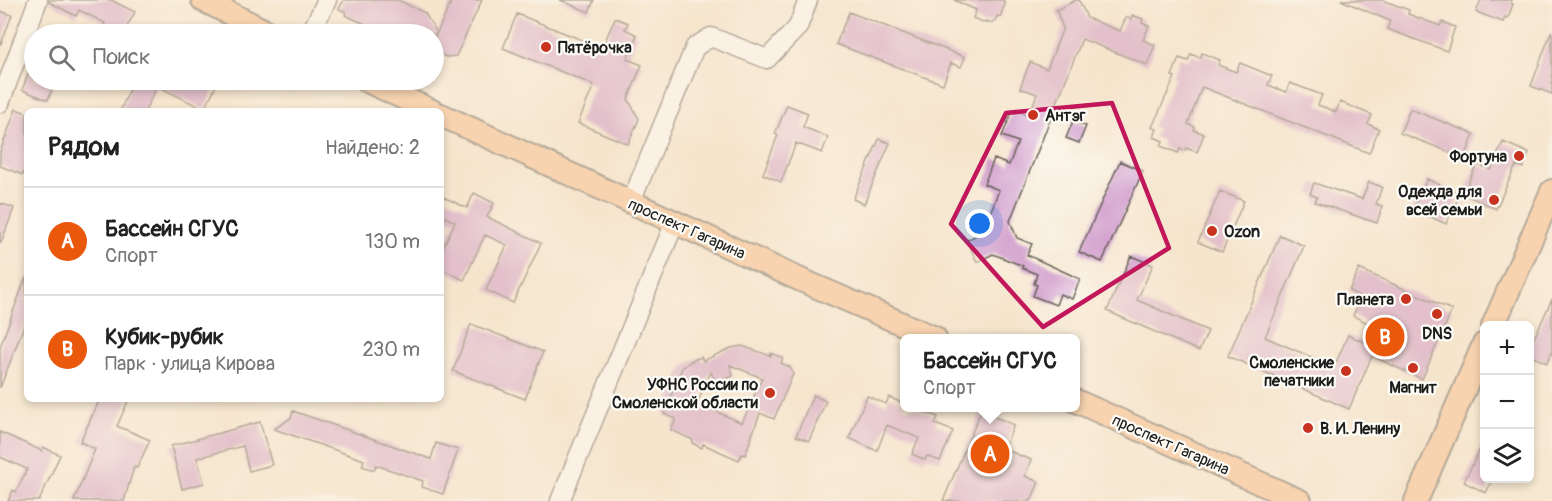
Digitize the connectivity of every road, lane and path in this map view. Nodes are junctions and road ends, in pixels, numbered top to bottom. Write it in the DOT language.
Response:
graph roads {
  1 [pos="38,0"];
  2 [pos="202,0"];
  3 [pos="327,0"];
  4 [pos="808,0"];
  5 [pos="29,24"];
  6 [pos="251,24"];
  7 [pos="315,24"];
  8 [pos="24,38"];
  9 [pos="387,90"];
  10 [pos="0,103"];
  11 [pos="426,108"];
  12 [pos="444,116"];
  13 [pos="1552,190"];
  14 [pos="631,202"];
  15 [pos="675,222"];
  16 [pos="1495,321"];
  17 [pos="924,334"];
  18 [pos="1480,355"];
  19 [pos="1080,403"];
  20 [pos="560,501"];
  21 [pos="1300,501"];
  22 [pos="1416,501"];
  1 -- 5 [label="street"];
  2 -- 6 [label="main road"];
  3 -- 7 [label="street"];
  4 -- 14 [label="street"];
  8 -- 10 [label="street"];
  9 -- 11 [label="main road"];
  12 -- 14 [label="main road, проспект Гагарина"];
  13 -- 16 [label="main road"];
  14 -- 15 [label="main road, проспект Гагарина"];
  15 -- 17 [label="main road, проспект Гагарина"];
  15 -- 20 [label="street"];
  18 -- 22 [label="main road"];
  19 -- 21 [label="main road, проспект Гагарина"];
}
